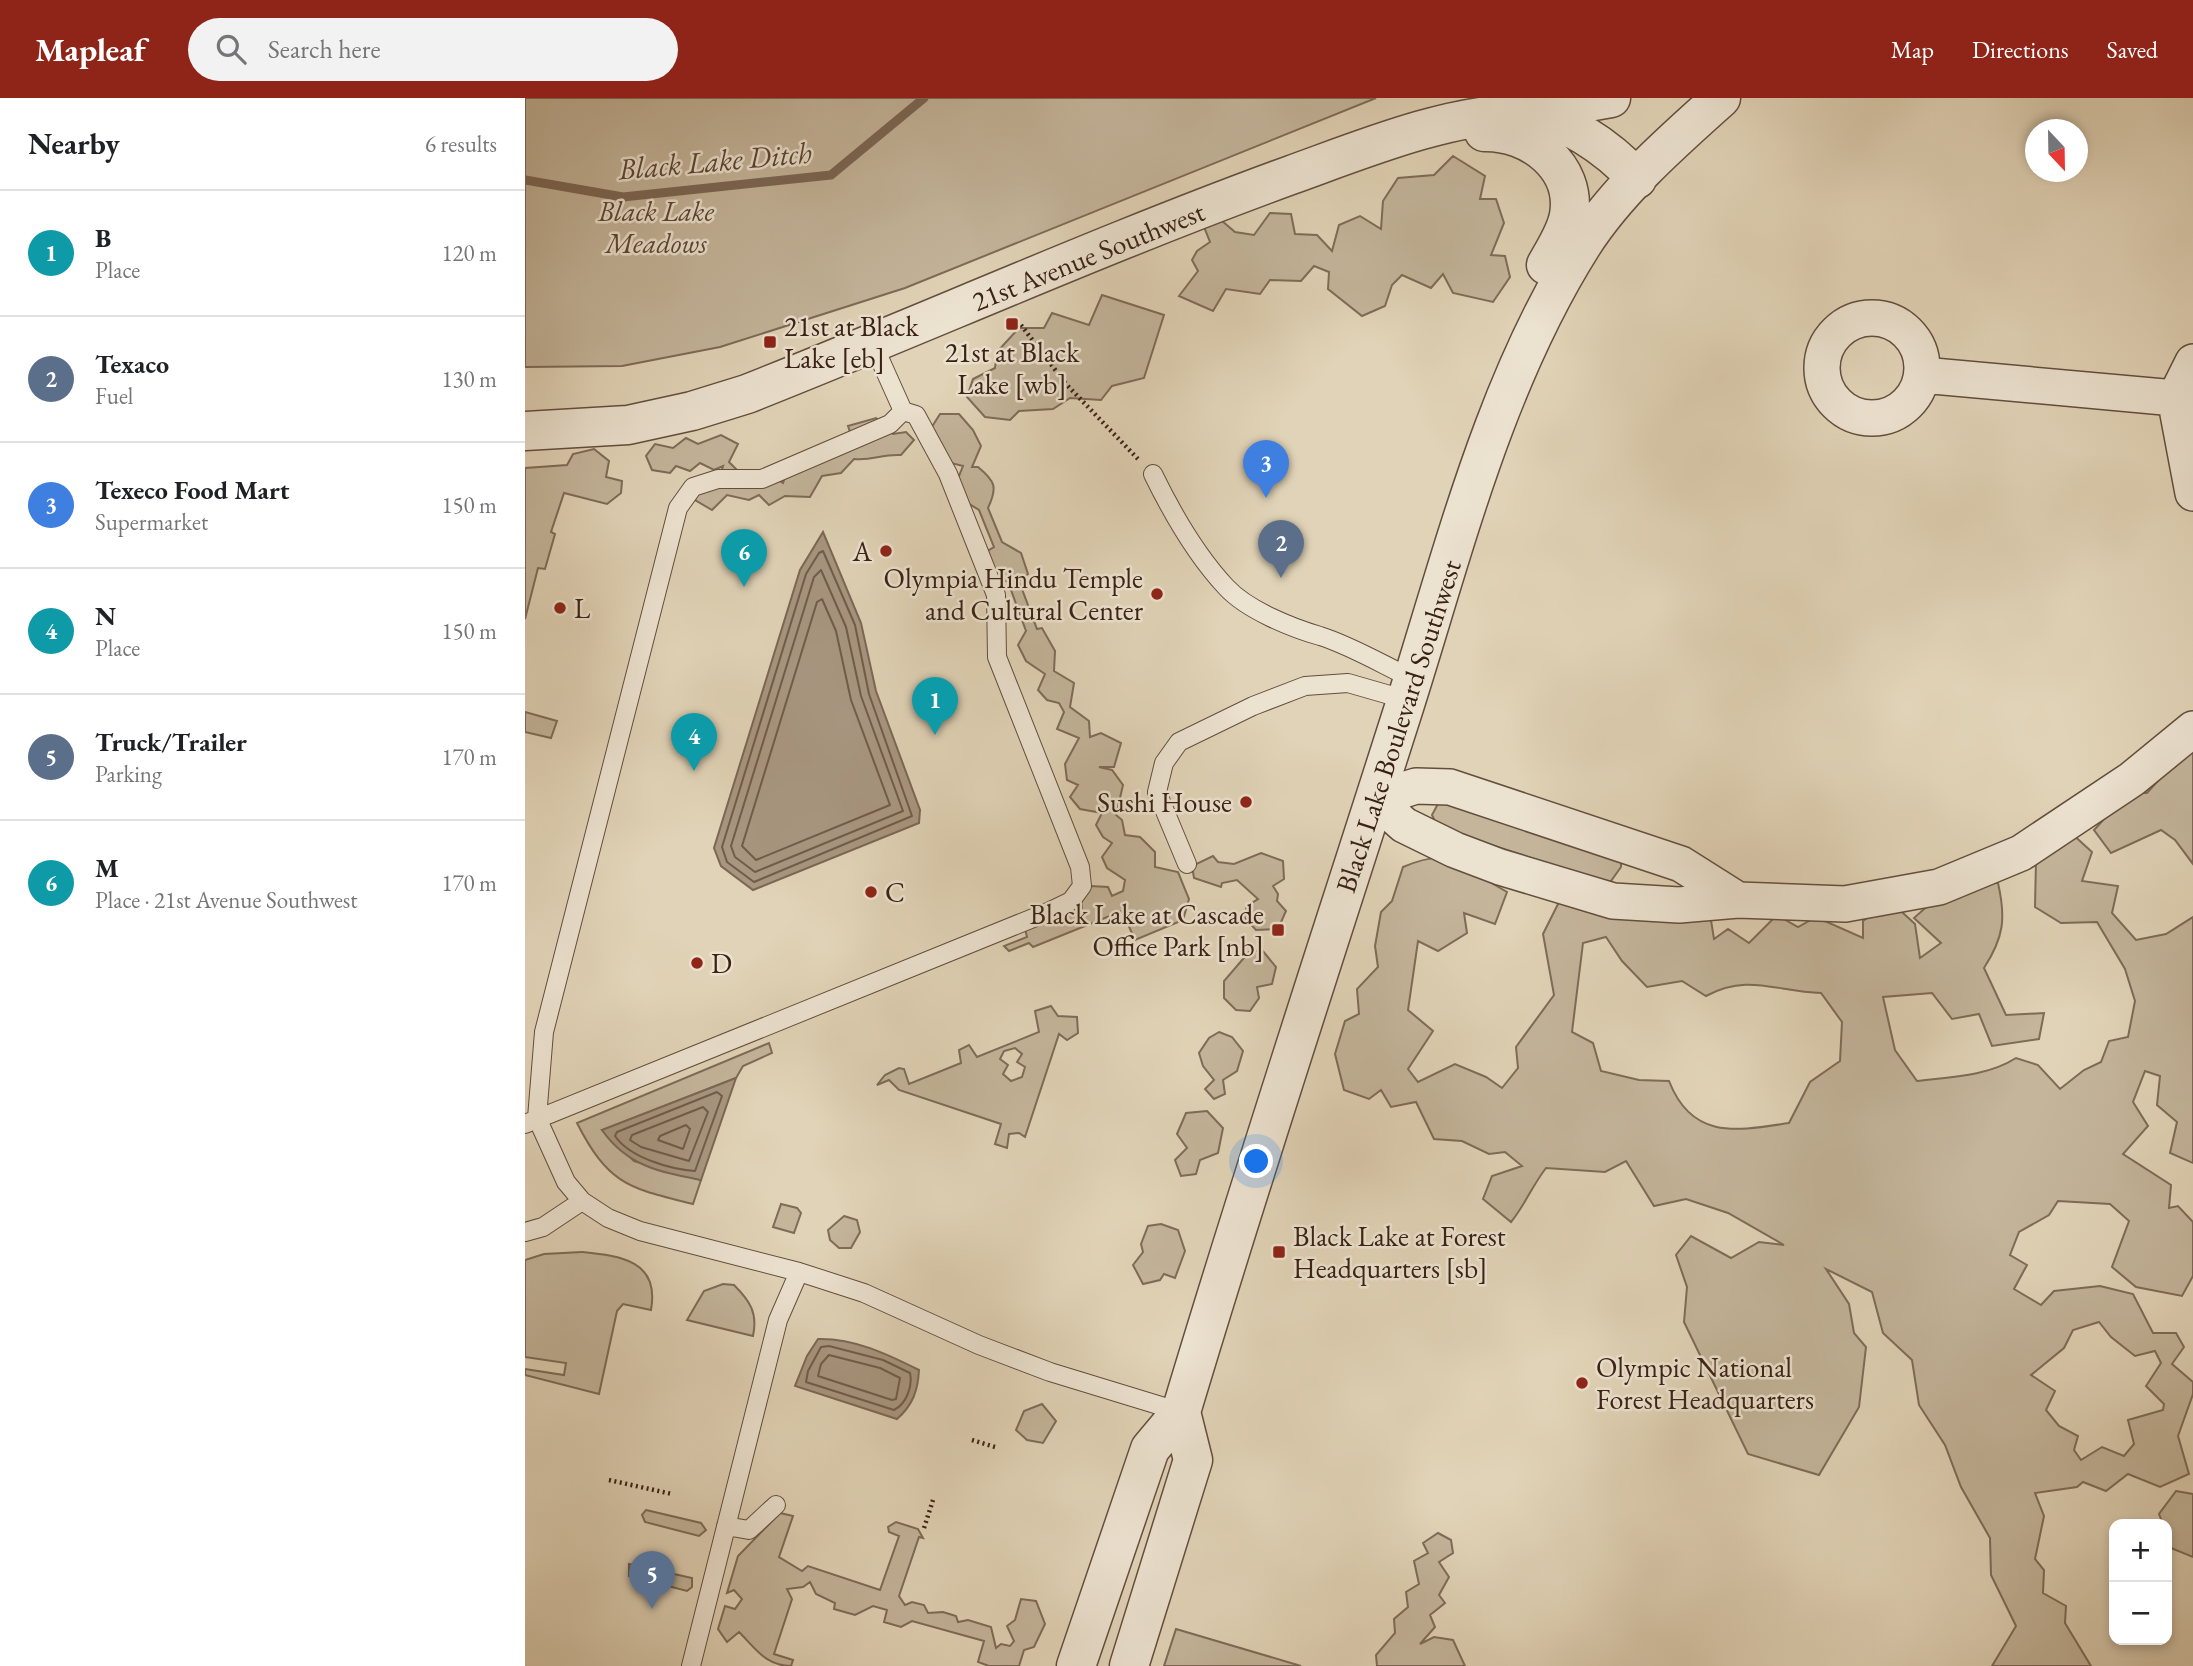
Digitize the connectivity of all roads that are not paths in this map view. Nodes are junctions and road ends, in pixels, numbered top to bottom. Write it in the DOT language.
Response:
graph roads {
  1 [pos="1611,98"];
  2 [pos="1721,98"];
  3 [pos="1523,113"];
  4 [pos="1423,132"];
  5 [pos="1637,179"];
  6 [pos="1541,321"];
  7 [pos="873,344"];
  8 [pos="2193,362"];
  9 [pos="1922,375"];
  10 [pos="2175,398"];
  11 [pos="903,411"];
  12 [pos="525,431"];
  13 [pos="1153,474"];
  14 [pos="2193,493"];
  15 [pos="1410,689"];
  16 [pos="2193,729"];
  17 [pos="1375,799"];
  18 [pos="1187,864"];
  19 [pos="1738,900"];
  20 [pos="531,1121"];
  21 [pos="582,1201"];
  22 [pos="525,1233"];
  23 [pos="799,1272"];
  24 [pos="1181,1412"];
  25 [pos="776,1505"];
  26 [pos="726,1527"];
  27 [pos="691,1666"];
  28 [pos="1076,1666"];
  29 [pos="1129,1666"];
  1 -- 3 [label="street"];
  2 -- 5 [label="street, Black Lake Boulevard Southwest"];
  3 -- 4 [label="street, 21st Avenue Southwest"];
  3 -- 5 [label="street, 21st Avenue Southwest"];
  4 -- 6 [label="street"];
  4 -- 7 [label="street, 21st Avenue Southwest"];
  5 -- 6 [label="street, Black Lake Boulevard Southwest"];
  6 -- 15 [label="street, Black Lake Boulevard Southwest"];
  7 -- 11 [label="lane"];
  7 -- 12 [label="street, 21st Avenue Southwest"];
  8 -- 10 [label="street"];
  9 -- 10 [label="street"];
  10 -- 14 [label="street"];
  11 -- 20 [label="lane"];
  11 -- 20 [label="lane"];
  13 -- 15 [label="lane"];
  15 -- 17 [label="street, Black Lake Boulevard Southwest"];
  15 -- 18 [label="lane"];
  16 -- 19 [label="street"];
  17 -- 19 [label="street"];
  17 -- 19 [label="street"];
  17 -- 24 [label="street, Black Lake Boulevard Southwest"];
  20 -- 21 [label="lane"];
  21 -- 22 [label="lane"];
  21 -- 23 [label="lane"];
  23 -- 24 [label="lane"];
  23 -- 26 [label="lane"];
  24 -- 28 [label="street, Black Lake Boulevard Southwest"];
  24 -- 29 [label="street"];
  25 -- 26 [label="lane"];
  26 -- 27 [label="lane"];
}
